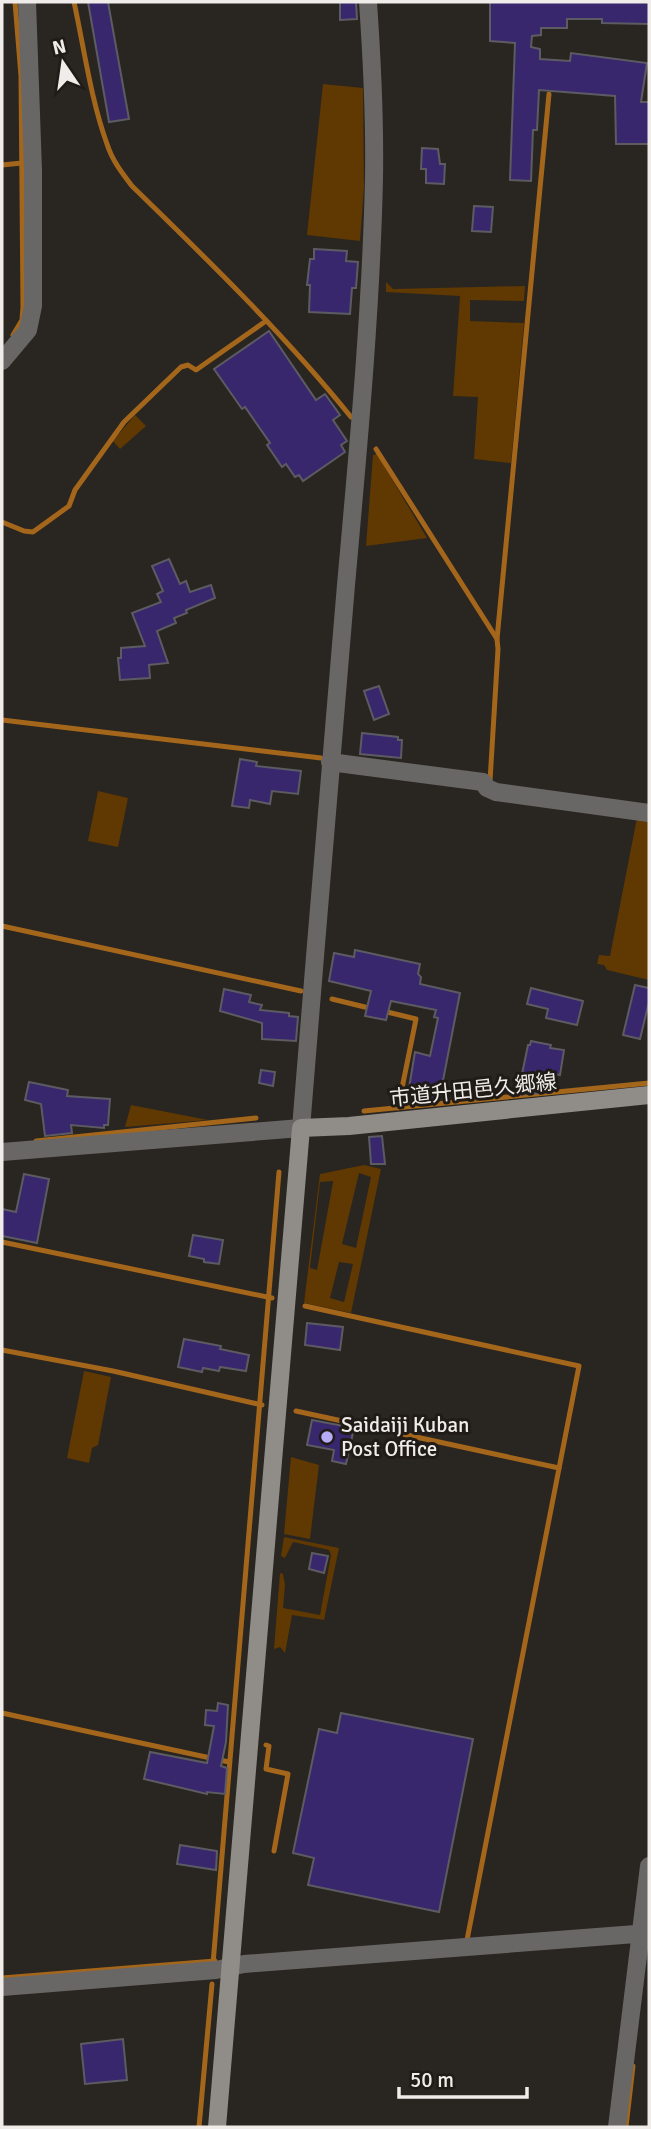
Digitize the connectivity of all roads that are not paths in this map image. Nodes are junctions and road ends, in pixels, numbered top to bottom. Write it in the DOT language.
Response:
graph roads {
  1 [pos="27,2"];
  2 [pos="368,2"];
  3 [pos="2,361"];
  4 [pos="330,762"];
  5 [pos="649,813"];
  6 [pos="649,1095"];
  7 [pos="301,1129"];
  8 [pos="2,1152"];
  9 [pos="649,1867"];
  10 [pos="643,1930"];
  11 [pos="230,1967"];
  12 [pos="2,1987"];
  13 [pos="217,2127"];
  14 [pos="617,2127"];
  1 -- 3 [label="street"];
  2 -- 4 [label="street"];
  4 -- 5 [label="street"];
  4 -- 7 [label="street"];
  6 -- 7 [label="street, 市道升田邑久郷線"];
  7 -- 8 [label="street"];
  7 -- 11 [label="street"];
  9 -- 10 [label="street"];
  10 -- 11 [label="street"];
  10 -- 14 [label="street"];
  11 -- 12 [label="street"];
  11 -- 13 [label="street"];
}
